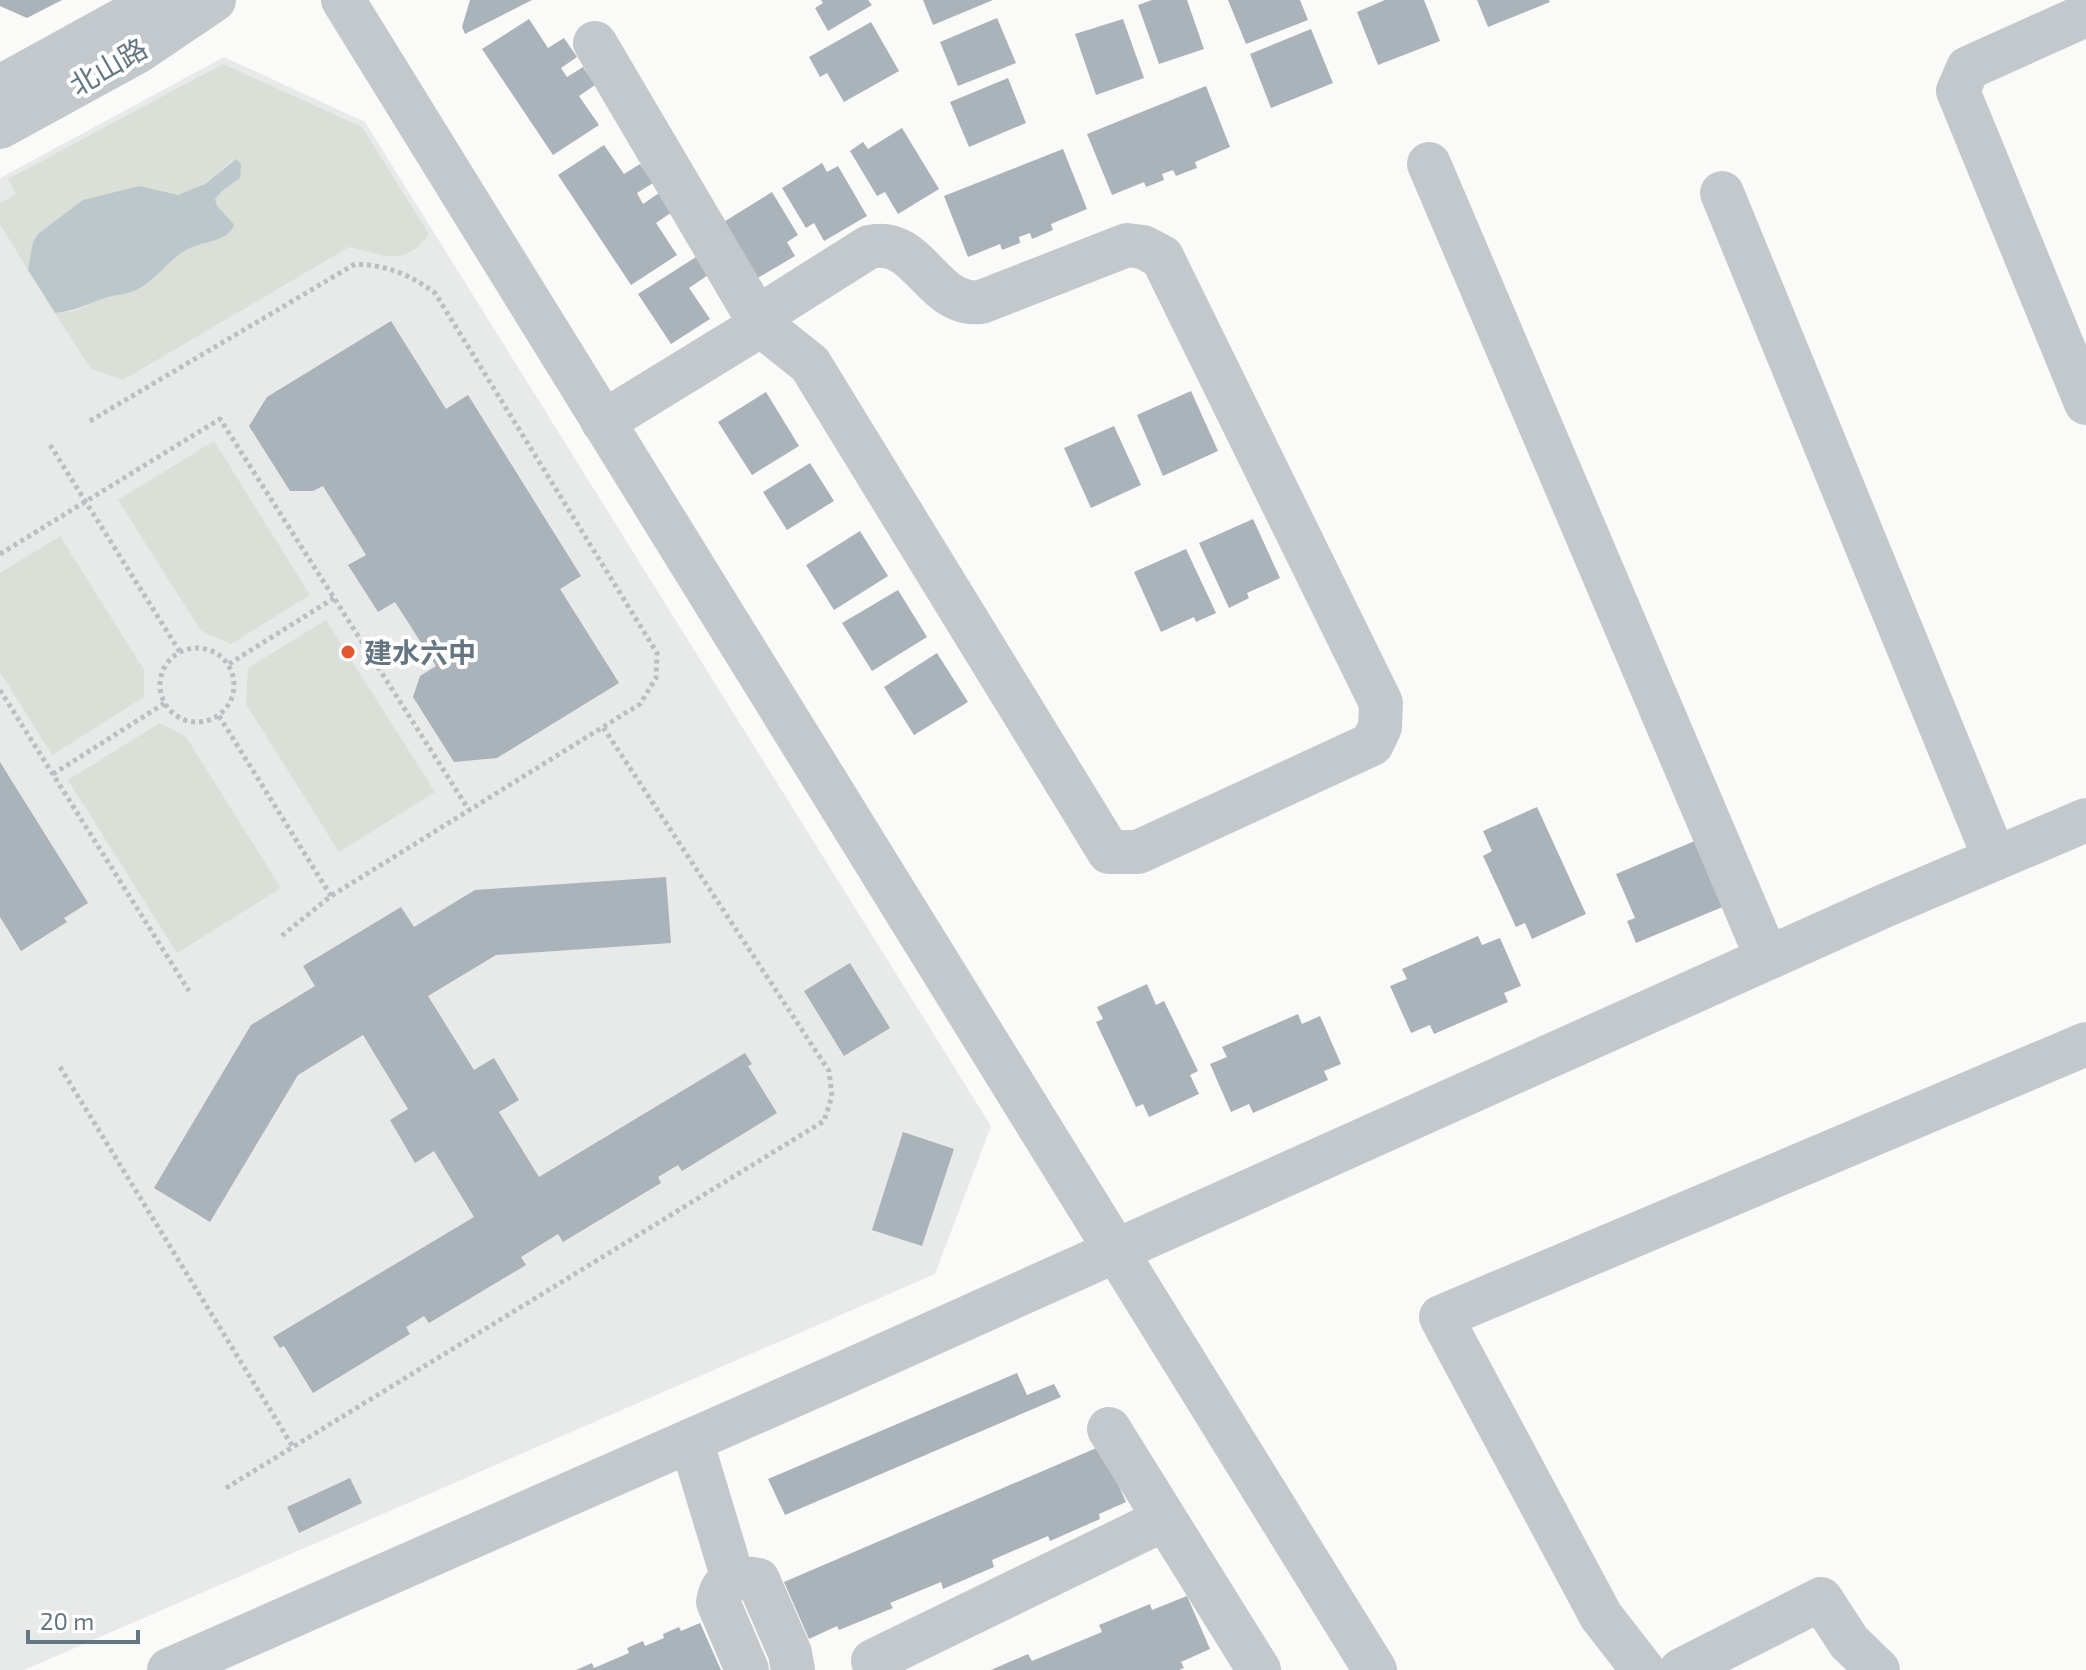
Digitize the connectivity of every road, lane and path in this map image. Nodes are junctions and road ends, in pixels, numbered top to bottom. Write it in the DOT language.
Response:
graph roads {
  1 [pos="172,0"];
  2 [pos="214,0"];
  3 [pos="343,0"];
  4 [pos="2086,15"];
  5 [pos="595,43"];
  6 [pos="0,87"];
  7 [pos="0,127"];
  8 [pos="1429,164"];
  9 [pos="1722,193"];
  10 [pos="761,325"];
  11 [pos="2086,403"];
  12 [pos="90,421"];
  13 [pos="603,422"];
  14 [pos="50,445"];
  15 [pos="85,501"];
  16 [pos="0,554"];
  17 [pos="334,598"];
  18 [pos="180,652"];
  19 [pos="229,664"];
  20 [pos="0,690"];
  21 [pos="165,703"];
  22 [pos="219,716"];
  23 [pos="603,727"];
  24 [pos="53,774"];
  25 [pos="469,810"];
  26 [pos="2086,820"];
  27 [pos="1995,859"];
  28 [pos="331,896"];
  29 [pos="279,938"];
  30 [pos="1767,958"];
  31 [pos="189,991"];
  32 [pos="2086,1044"];
  33 [pos="60,1067"];
  34 [pos="1116,1251"];
  35 [pos="1109,1429"];
  36 [pos="691,1440"];
  37 [pos="293,1447"];
  38 [pos="226,1488"];
  39 [pos="1165,1519"];
  40 [pos="733,1579"];
  41 [pos="169,1670"];
  42 [pos="747,1670"];
  43 [pos="793,1670"];
  44 [pos="876,1670"];
  45 [pos="1259,1670"];
  46 [pos="1375,1670"];
  47 [pos="1643,1670"];
  48 [pos="1681,1670"];
  49 [pos="1878,1670"];
  1 -- 6 [label="street, 北山路"];
  2 -- 7 [label="street, 北山路"];
  3 -- 13 [label="street"];
  4 -- 11 [label="street"];
  5 -- 10 [label="street"];
  8 -- 30 [label="street"];
  9 -- 27 [label="street"];
  10 -- 10 [label="street"];
  10 -- 13 [label="street"];
  12 -- 23 [label="path"];
  13 -- 34 [label="street"];
  14 -- 15 [label="path"];
  15 -- 16 [label="path"];
  15 -- 17 [label="path"];
  15 -- 18 [label="path"];
  17 -- 19 [label="path"];
  17 -- 25 [label="path"];
  18 -- 19 [label="path"];
  18 -- 21 [label="path"];
  19 -- 22 [label="path"];
  20 -- 24 [label="path"];
  21 -- 22 [label="path"];
  21 -- 24 [label="path"];
  22 -- 28 [label="path"];
  23 -- 25 [label="path"];
  23 -- 37 [label="path"];
  24 -- 31 [label="path"];
  25 -- 28 [label="path"];
  26 -- 27 [label="street"];
  27 -- 30 [label="street"];
  28 -- 29 [label="path"];
  30 -- 34 [label="street"];
  32 -- 47 [label="street"];
  33 -- 37 [label="path"];
  34 -- 36 [label="street"];
  34 -- 46 [label="street"];
  35 -- 39 [label="street"];
  36 -- 40 [label="street"];
  36 -- 41 [label="street"];
  37 -- 38 [label="path"];
  39 -- 44 [label="street"];
  39 -- 45 [label="street"];
  40 -- 42 [label="street"];
  40 -- 43 [label="street"];
  48 -- 49 [label="street"];
}
